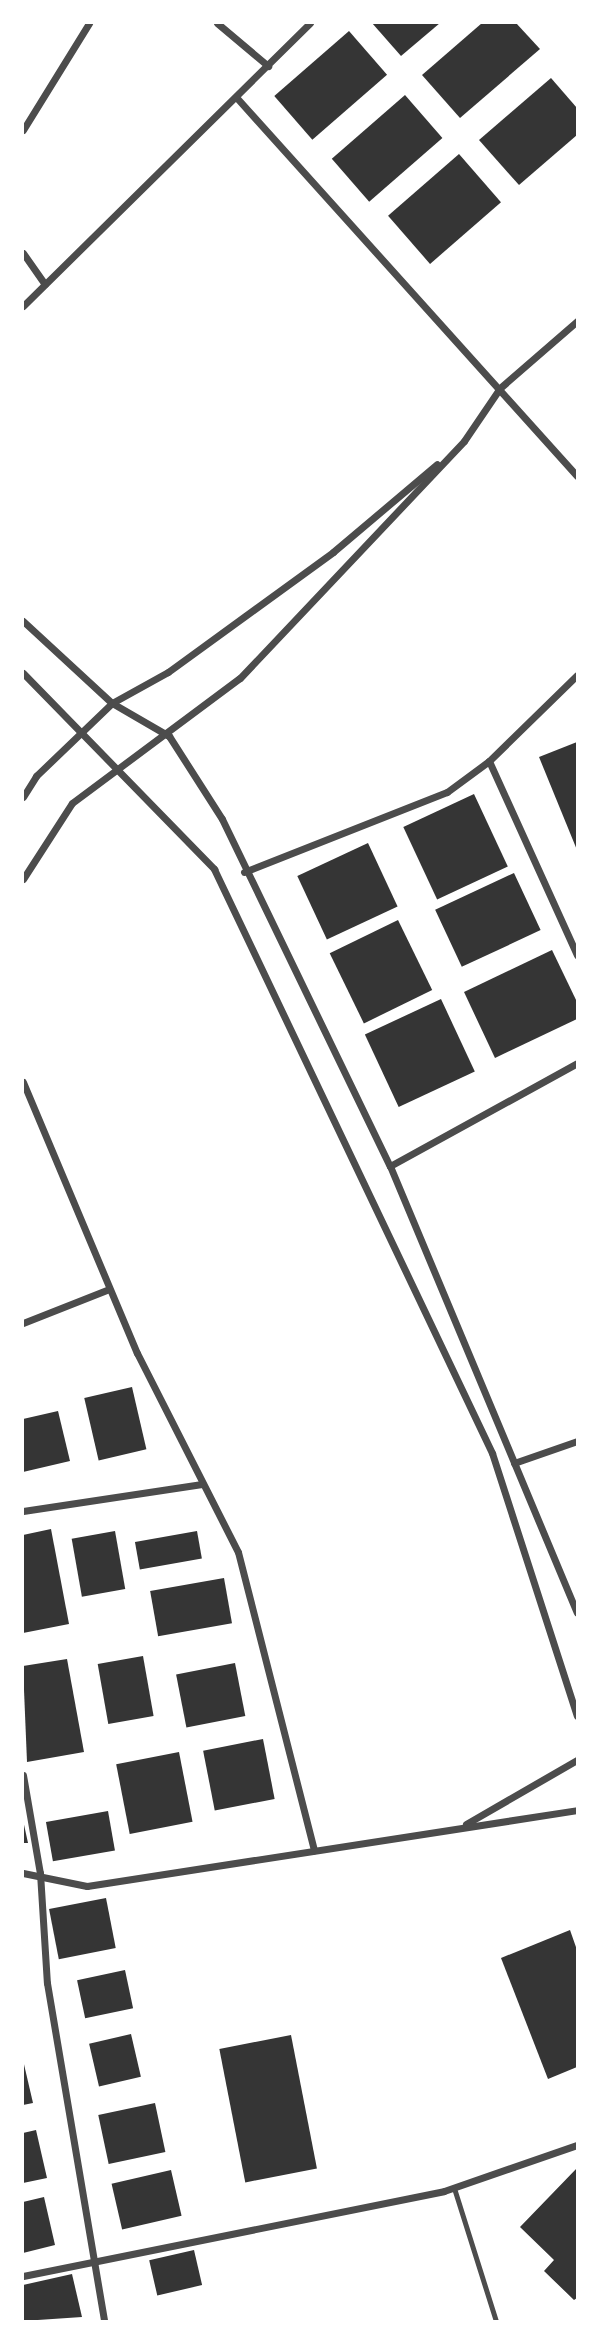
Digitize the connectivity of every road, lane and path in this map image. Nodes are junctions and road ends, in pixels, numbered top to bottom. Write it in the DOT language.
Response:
graph roads {
  1 [pos="89,23"];
  2 [pos="217,23"];
  3 [pos="310,23"];
  4 [pos="268,66"];
  5 [pos="236,97"];
  6 [pos="23,130"];
  7 [pos="23,253"];
  8 [pos="46,284"];
  9 [pos="23,306"];
  10 [pos="577,321"];
  11 [pos="500,388"];
  12 [pos="464,441"];
  13 [pos="577,475"];
  14 [pos="23,621"];
  15 [pos="23,673"];
  16 [pos="577,675"];
  17 [pos="112,703"];
  18 [pos="78,734"];
  19 [pos="169,736"];
  20 [pos="489,761"];
  21 [pos="113,767"];
  22 [pos="23,797"];
  23 [pos="244,872"];
  24 [pos="23,879"];
  25 [pos="577,954"];
  26 [pos="577,1063"];
  27 [pos="23,1082"];
  28 [pos="390,1166"];
  29 [pos="109,1289"];
  30 [pos="23,1323"];
  31 [pos="577,1441"];
  32 [pos="514,1463"];
  33 [pos="202,1484"];
  34 [pos="23,1511"];
  35 [pos="577,1612"];
  36 [pos="577,1716"];
  37 [pos="577,1760"];
  38 [pos="23,1775"];
  39 [pos="577,1810"];
  40 [pos="462,1826"];
  41 [pos="314,1850"];
  42 [pos="23,1873"];
  43 [pos="40,1873"];
  44 [pos="577,2145"];
  45 [pos="454,2188"];
  46 [pos="94,2264"];
  47 [pos="23,2276"];
  48 [pos="104,2321"];
  49 [pos="496,2321"];
  1 -- 6 [label="street"];
  2 -- 4 [label="street"];
  3 -- 4 [label="street"];
  4 -- 5 [label="street"];
  5 -- 8 [label="street"];
  5 -- 11 [label="street"];
  7 -- 8 [label="street"];
  8 -- 9 [label="street"];
  10 -- 11 [label="street"];
  11 -- 12 [label="street"];
  11 -- 13 [label="street"];
  12 -- 17 [label="street"];
  12 -- 19 [label="street"];
  14 -- 17 [label="street"];
  15 -- 18 [label="street"];
  16 -- 20 [label="street"];
  17 -- 18 [label="street"];
  17 -- 19 [label="street"];
  18 -- 21 [label="street"];
  18 -- 22 [label="street"];
  19 -- 21 [label="street"];
  19 -- 23 [label="street"];
  20 -- 23 [label="street"];
  20 -- 25 [label="street"];
  21 -- 24 [label="street"];
  21 -- 36 [label="street"];
  23 -- 28 [label="street"];
  26 -- 28 [label="street"];
  27 -- 29 [label="street"];
  28 -- 32 [label="street"];
  29 -- 30 [label="street"];
  29 -- 33 [label="street"];
  31 -- 32 [label="street"];
  32 -- 35 [label="street"];
  33 -- 34 [label="street"];
  33 -- 41 [label="street"];
  37 -- 40 [label="street"];
  38 -- 43 [label="street"];
  39 -- 40 [label="street"];
  40 -- 41 [label="street"];
  41 -- 43 [label="street"];
  42 -- 43 [label="street"];
  43 -- 46 [label="street"];
  44 -- 45 [label="street"];
  45 -- 46 [label="street"];
  45 -- 49 [label="lane"];
  46 -- 47 [label="street"];
  46 -- 48 [label="street"];
}
